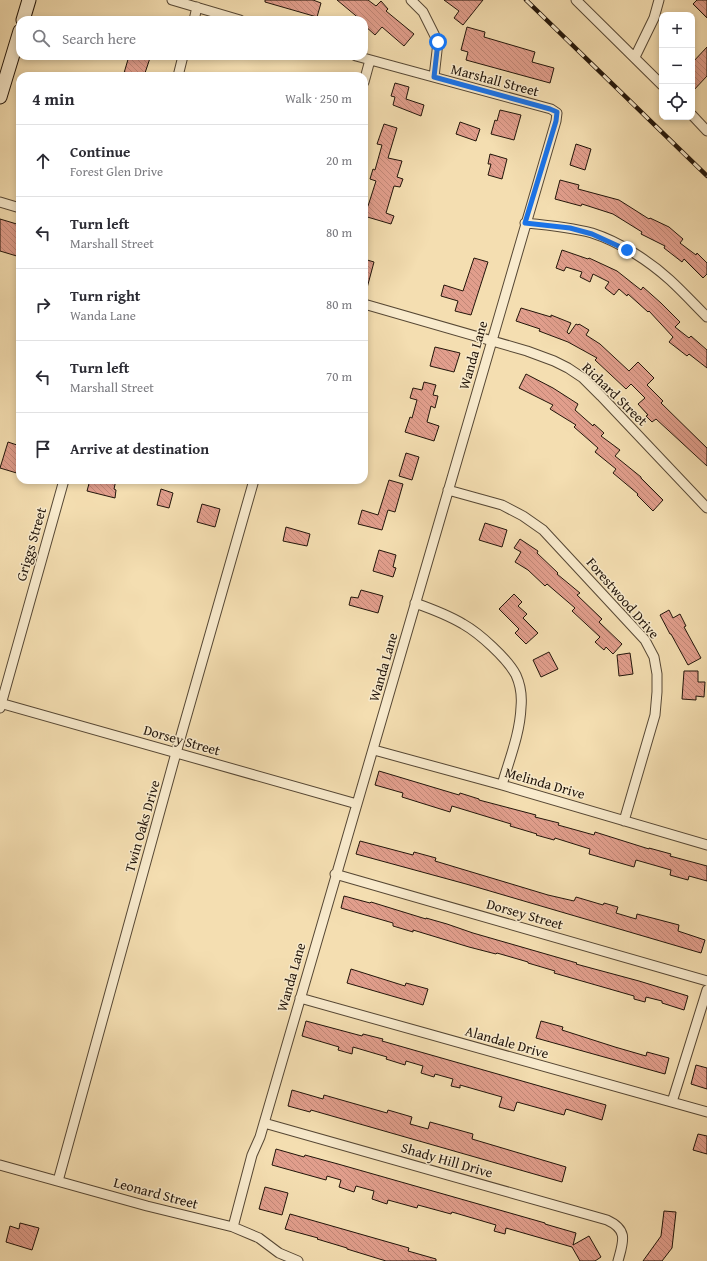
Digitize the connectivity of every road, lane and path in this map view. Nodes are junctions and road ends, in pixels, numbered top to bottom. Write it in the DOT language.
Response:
graph roads {
  1 [pos="29,0"];
  2 [pos="172,0"];
  3 [pos="411,0"];
  4 [pos="576,0"];
  5 [pos="659,0"];
  6 [pos="197,7"];
  7 [pos="24,16"];
  8 [pos="195,16"];
  9 [pos="227,16"];
  10 [pos="16,43"];
  11 [pos="635,57"];
  12 [pos="182,60"];
  13 [pos="370,60"];
  14 [pos="179,72"];
  15 [pos="367,72"];
  16 [pos="434,77"];
  17 [pos="661,84"];
  18 [pos="0,97"];
  19 [pos="557,112"];
  20 [pos="695,118"];
  21 [pos="707,131"];
  22 [pos="0,202"];
  23 [pos="16,207"];
  24 [pos="525,223"];
  25 [pos="368,305"];
  26 [pos="707,317"];
  27 [pos="492,340"];
  28 [pos="63,484"];
  29 [pos="253,484"];
  30 [pos="448,490"];
  31 [pos="707,508"];
  32 [pos="415,602"];
  33 [pos="0,705"];
  34 [pos="374,750"];
  35 [pos="176,753"];
  36 [pos="502,785"];
  37 [pos="357,804"];
  38 [pos="624,821"];
  39 [pos="707,845"];
  40 [pos="335,874"];
  41 [pos="707,981"];
  42 [pos="707,990"];
  43 [pos="300,998"];
  44 [pos="672,1102"];
  45 [pos="707,1112"];
  46 [pos="264,1123"];
  47 [pos="0,1165"];
  48 [pos="58,1181"];
  49 [pos="233,1227"];
  50 [pos="298,1261"];
  51 [pos="618,1261"];
  1 -- 7 [label="street"];
  2 -- 6 [label="street"];
  3 -- 16 [label="street"];
  4 -- 11 [label="street"];
  5 -- 11 [label="street"];
  6 -- 8 [label="street"];
  6 -- 9 [label="street"];
  10 -- 18 [label="street"];
  11 -- 17 [label="street"];
  12 -- 14 [label="street"];
  13 -- 15 [label="street"];
  13 -- 16 [label="street, Marshall Street"];
  16 -- 19 [label="street, Marshall Street"];
  19 -- 24 [label="street, Wanda Lane"];
  20 -- 21 [label="street"];
  22 -- 23 [label="street"];
  24 -- 26 [label="street"];
  24 -- 27 [label="street, Wanda Lane"];
  25 -- 27 [label="street, Richard Street"];
  27 -- 30 [label="street, Wanda Lane"];
  27 -- 31 [label="street, Richard Street"];
  28 -- 33 [label="street, Griggs Street"];
  29 -- 35 [label="street, Twin Oaks Drive"];
  30 -- 32 [label="street, Wanda Lane"];
  30 -- 38 [label="street, Forestwood Drive"];
  32 -- 34 [label="street, Wanda Lane"];
  32 -- 36 [label="street"];
  33 -- 35 [label="street, Dorsey Street"];
  34 -- 36 [label="street, Melinda Drive"];
  34 -- 37 [label="street, Wanda Lane"];
  35 -- 37 [label="street, Dorsey Street"];
  35 -- 48 [label="street, Twin Oaks Drive"];
  36 -- 38 [label="street, Melinda Drive"];
  37 -- 40 [label="street, Wanda Lane"];
  38 -- 39 [label="street, Melinda Drive"];
  40 -- 41 [label="street, Dorsey Street"];
  40 -- 43 [label="street, Wanda Lane"];
  42 -- 44 [label="street"];
  43 -- 44 [label="street, Alandale Drive"];
  43 -- 46 [label="street, Wanda Lane"];
  44 -- 45 [label="street, Alandale Drive"];
  46 -- 49 [label="street, Wanda Lane"];
  46 -- 51 [label="street, Shady Hill Drive"];
  47 -- 48 [label="street, Leonard Street"];
  48 -- 49 [label="street, Leonard Street"];
  49 -- 50 [label="street, Leonard Street"];
}
